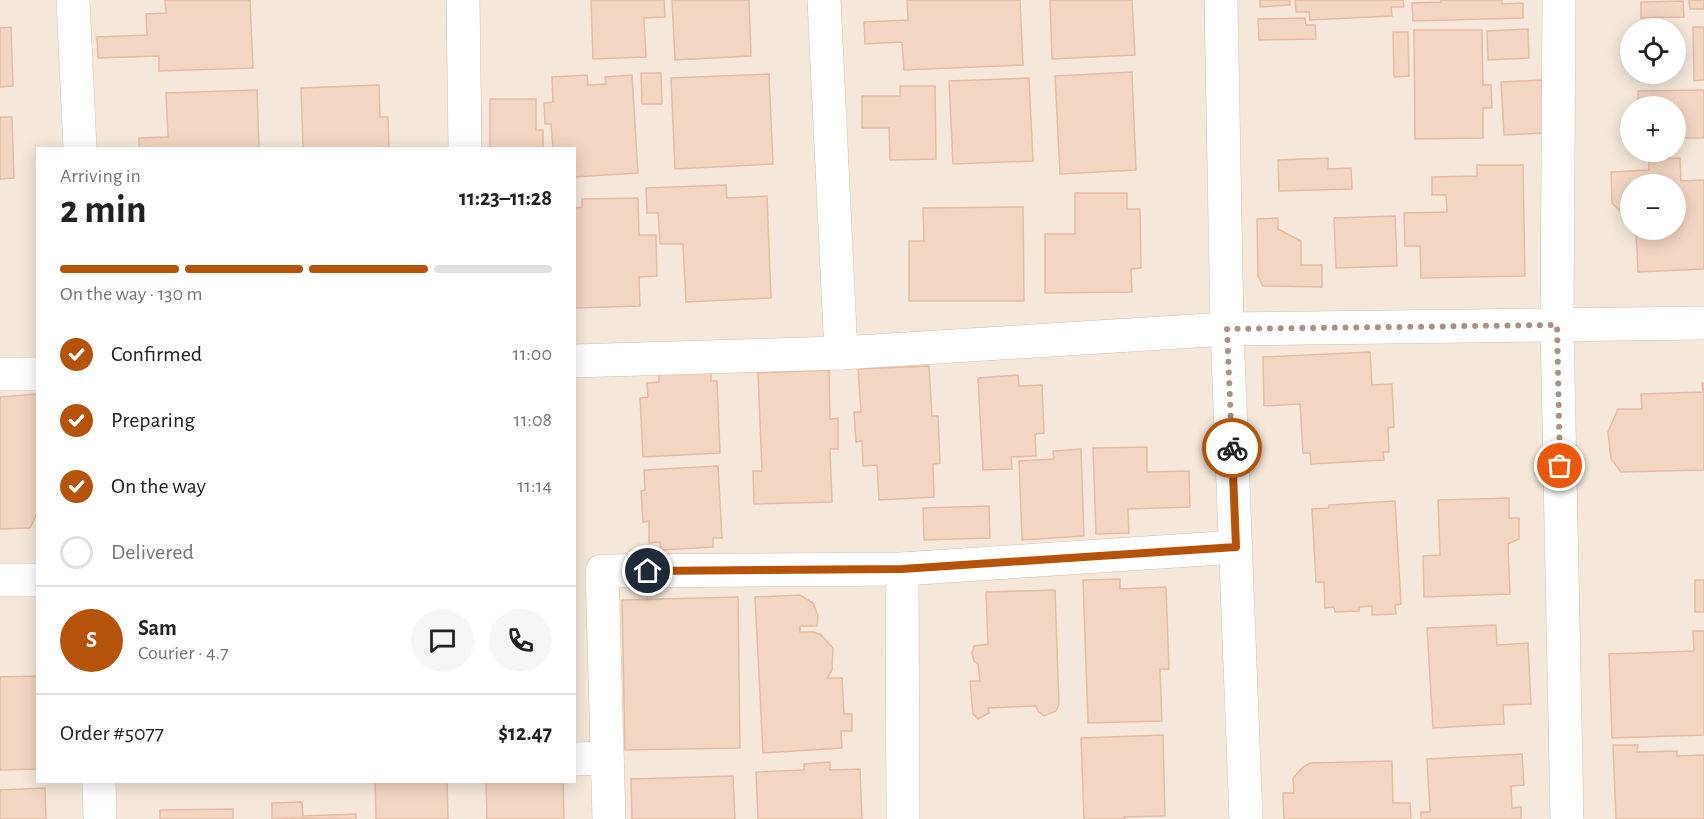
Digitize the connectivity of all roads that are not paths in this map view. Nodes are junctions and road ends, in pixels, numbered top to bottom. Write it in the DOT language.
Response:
graph roads {
  1 [pos="73,0"];
  2 [pos="463,0"];
  3 [pos="824,0"];
  4 [pos="1221,0"];
  5 [pos="1559,0"];
  6 [pos="80,147"];
  7 [pos="465,147"];
  8 [pos="1704,323"];
  9 [pos="1557,325"];
  10 [pos="1227,329"];
  11 [pos="842,353"];
  12 [pos="576,361"];
  13 [pos="36,374"];
  14 [pos="0,375"];
  15 [pos="1236,547"];
  16 [pos="902,569"];
  17 [pos="0,580"];
  18 [pos="36,580"];
  19 [pos="607,758"];
  20 [pos="576,759"];
  21 [pos="99,783"];
  22 [pos="100,819"];
  23 [pos="609,819"];
  24 [pos="903,819"];
  25 [pos="1246,819"];
  26 [pos="1567,819"];
  1 -- 6 [label="street"];
  2 -- 7 [label="street"];
  3 -- 11 [label="street"];
  4 -- 10 [label="street"];
  5 -- 9 [label="street"];
  8 -- 9 [label="street"];
  9 -- 10 [label="street"];
  9 -- 26 [label="street"];
  10 -- 11 [label="street"];
  10 -- 15 [label="street"];
  11 -- 12 [label="street"];
  13 -- 14 [label="street"];
  15 -- 16 [label="street"];
  15 -- 25 [label="street"];
  16 -- 19 [label="street"];
  16 -- 24 [label="street"];
  17 -- 18 [label="street"];
  19 -- 20 [label="street"];
  19 -- 23 [label="street"];
  21 -- 22 [label="street"];
}
